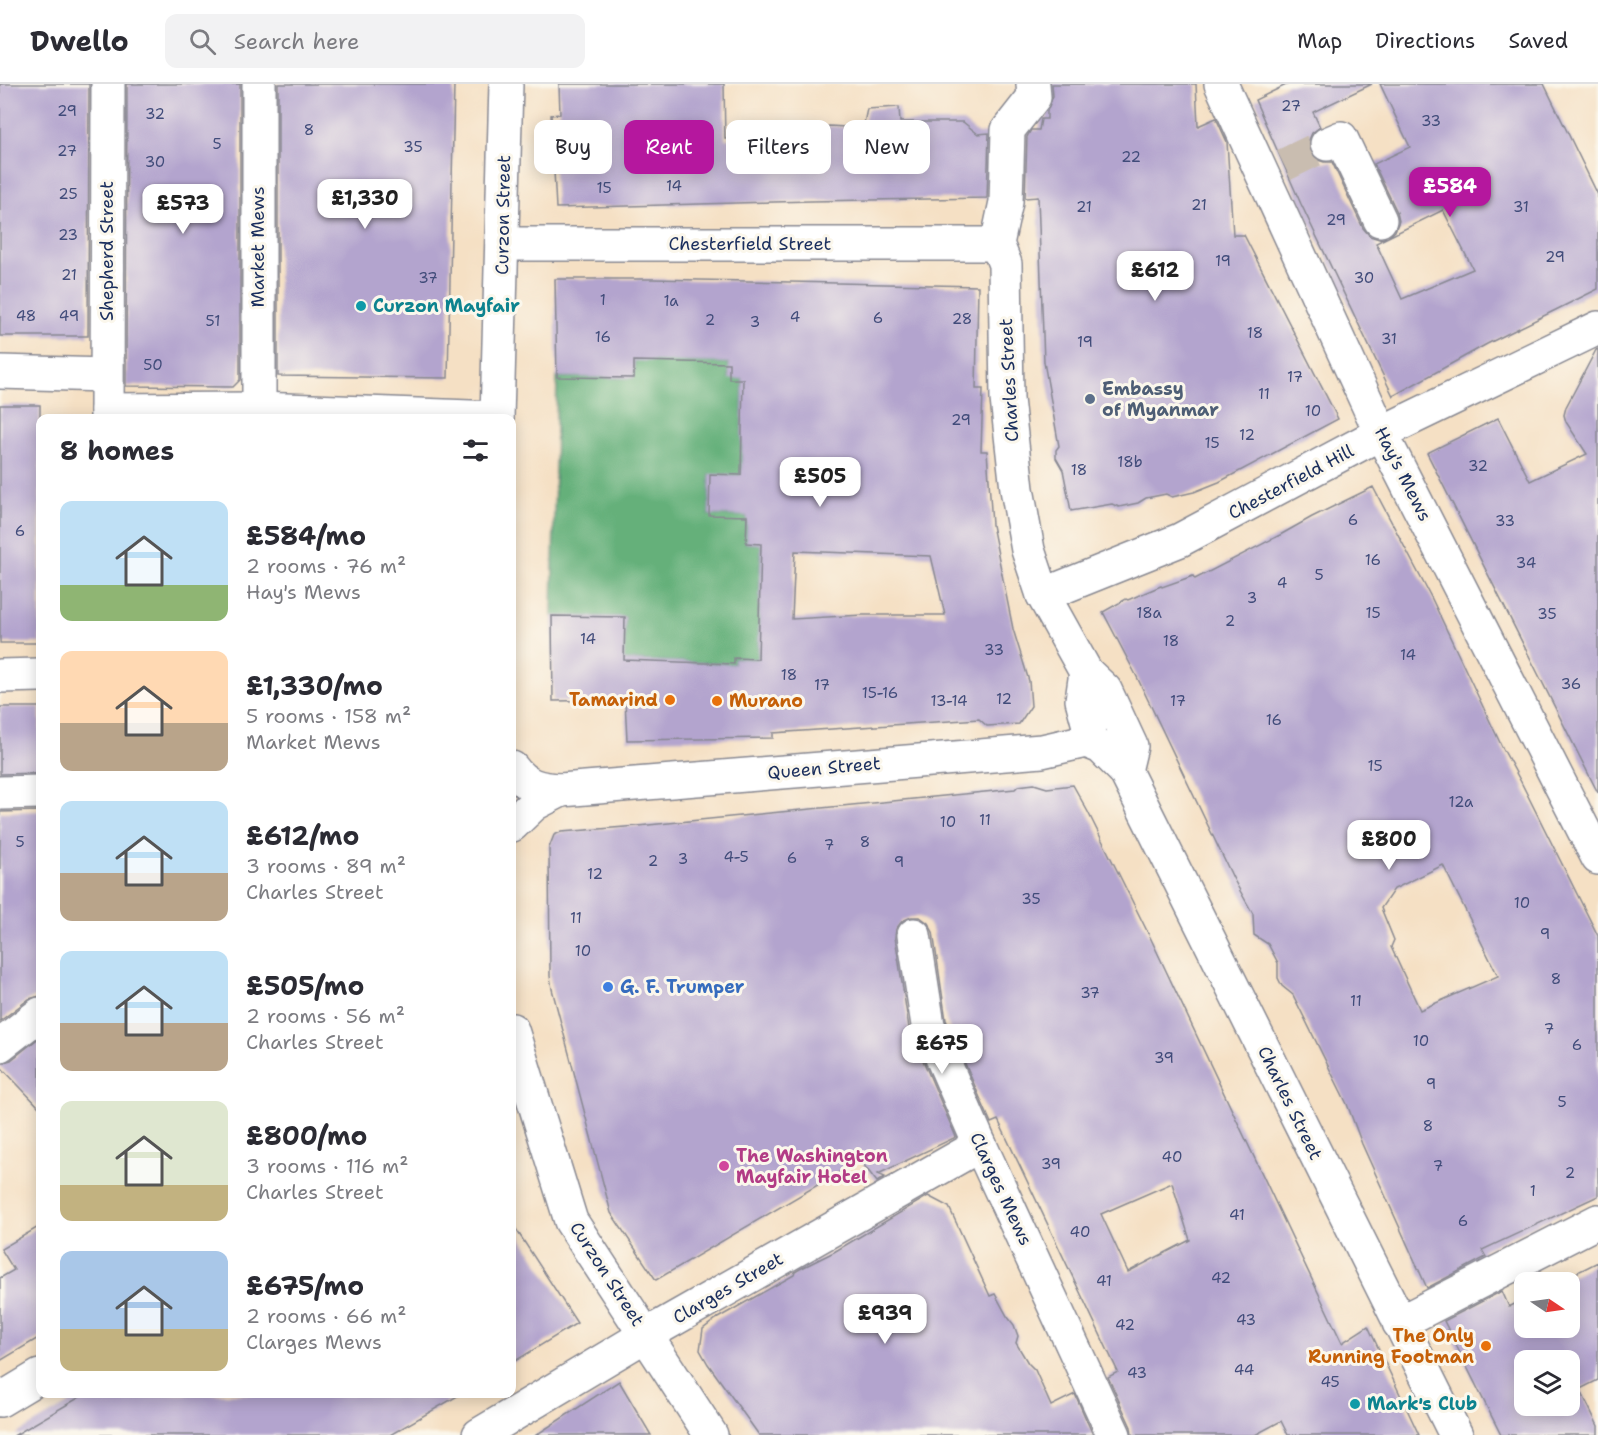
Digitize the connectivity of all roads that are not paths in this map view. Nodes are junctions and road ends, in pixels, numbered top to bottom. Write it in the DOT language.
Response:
graph roads {
  1 [pos="108,84"];
  2 [pos="259,84"];
  3 [pos="506,84"];
  4 [pos="1034,84"];
  5 [pos="1221,84"];
  6 [pos="1328,144"];
  7 [pos="1380,220"];
  8 [pos="502,244"];
  9 [pos="997,244"];
  10 [pos="1598,328"];
  11 [pos="0,372"];
  12 [pos="106,375"];
  13 [pos="107,414"];
  14 [pos="259,414"];
  15 [pos="498,414"];
  16 [pos="1381,433"];
  17 [pos="1043,595"];
  18 [pos="1086,672"];
  19 [pos="36,675"];
  20 [pos="0,676"];
  21 [pos="1086,741"];
  22 [pos="1125,771"];
  23 [pos="516,773"];
  24 [pos="561,790"];
  25 [pos="36,792"];
  26 [pos="0,793"];
  27 [pos="516,821"];
  28 [pos="1598,858"];
  29 [pos="914,935"];
  30 [pos="36,1017"];
  31 [pos="0,1045"];
  32 [pos="516,1060"];
  33 [pos="520,1090"];
  34 [pos="980,1145"];
  35 [pos="1598,1221"];
  36 [pos="1399,1323"];
  37 [pos="646,1335"];
  38 [pos="36,1378"];
  39 [pos="0,1400"];
  40 [pos="478,1435"];
  41 [pos="711,1435"];
  42 [pos="1114,1435"];
  43 [pos="1456,1435"];
  1 -- 12 [label="street, Shepherd Street"];
  2 -- 14 [label="street, Market Mews"];
  3 -- 8 [label="street, Curzon Street"];
  4 -- 9 [label="street, Charles Street"];
  5 -- 16 [label="street, Hay's Mews"];
  6 -- 7 [label="street"];
  8 -- 9 [label="street, Chesterfield Street"];
  8 -- 15 [label="street, Curzon Street"];
  9 -- 17 [label="street, Charles Street"];
  10 -- 16 [label="street, Chesterfield Hill"];
  11 -- 12 [label="street"];
  12 -- 13 [label="street, Shepherd Street"];
  13 -- 14 [label="street"];
  16 -- 17 [label="street, Chesterfield Hill"];
  16 -- 28 [label="street, Hay's Mews"];
  17 -- 18 [label="street, Charles Street"];
  18 -- 21 [label="street"];
  18 -- 22 [label="street, Charles Street"];
  19 -- 20 [label="street"];
  21 -- 22 [label="street, Charles Street"];
  21 -- 24 [label="street, Queen Street"];
  22 -- 36 [label="street, Charles Street"];
  23 -- 24 [label="street, Queen Street"];
  24 -- 27 [label="street, Queen Street"];
  25 -- 26 [label="street"];
  29 -- 34 [label="street, Clarges Mews"];
  30 -- 31 [label="street"];
  32 -- 33 [label="street, Curzon Street"];
  33 -- 37 [label="street, Curzon Street"];
  34 -- 37 [label="street, Clarges Street"];
  34 -- 42 [label="street, Clarges Mews"];
  35 -- 36 [label="street"];
  36 -- 43 [label="street, Charles Street"];
  37 -- 40 [label="street, Clarges Street"];
  37 -- 41 [label="street, Curzon Street"];
  38 -- 39 [label="street"];
}
